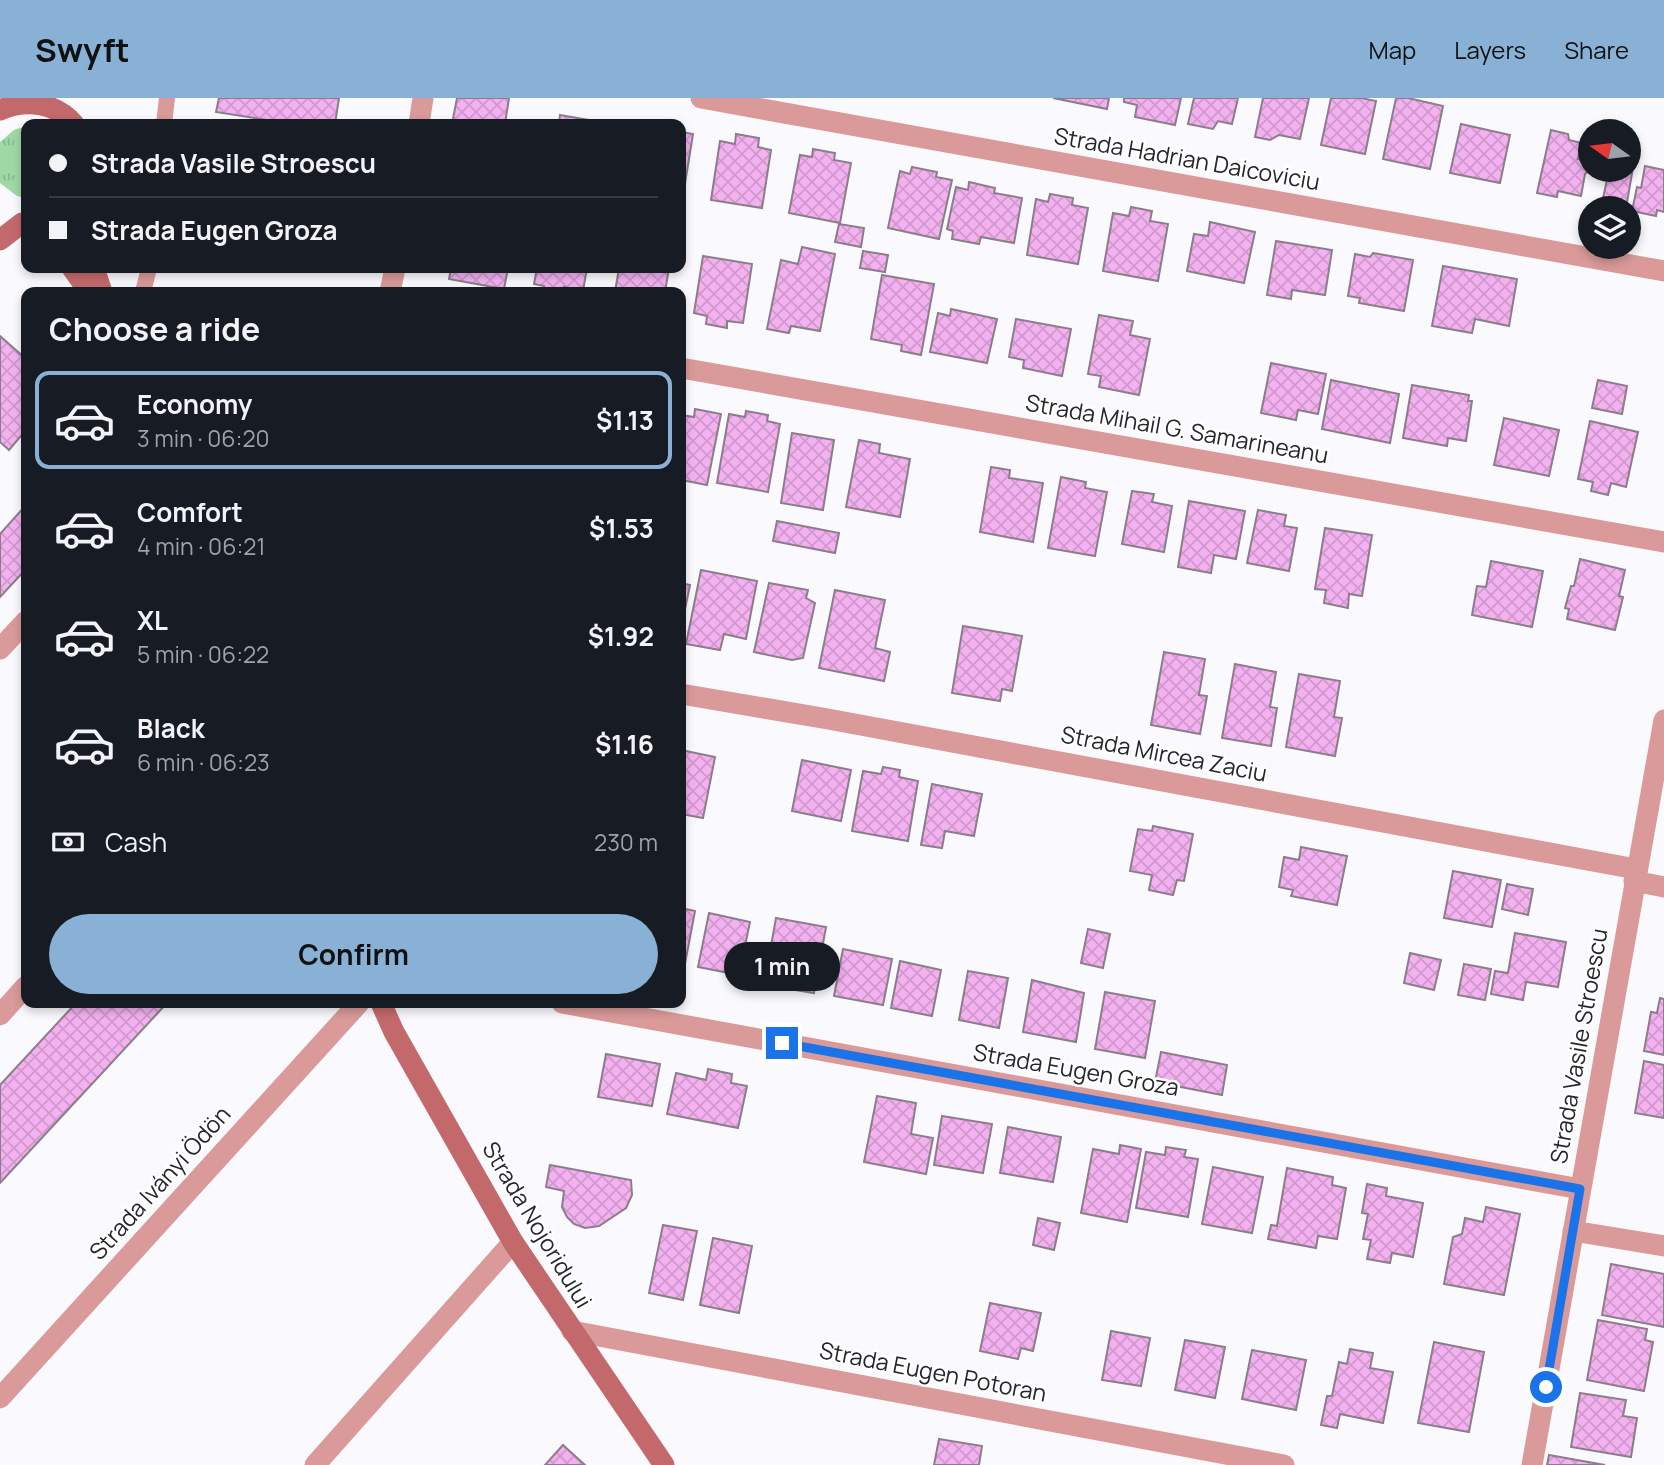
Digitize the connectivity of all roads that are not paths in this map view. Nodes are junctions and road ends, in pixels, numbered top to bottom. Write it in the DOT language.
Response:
graph roads {
  1 [pos="167,98"];
  2 [pos="423,98"];
  3 [pos="701,98"];
  4 [pos="7,104"];
  5 [pos="70,119"];
  6 [pos="165,119"];
  7 [pos="420,119"];
  8 [pos="0,215"];
  9 [pos="21,222"];
  10 [pos="21,225"];
  11 [pos="0,240"];
  12 [pos="1664,271"];
  13 [pos="686,369"];
  14 [pos="1664,542"];
  15 [pos="21,626"];
  16 [pos="0,649"];
  17 [pos="686,695"];
  18 [pos="1664,720"];
  19 [pos="1635,875"];
  20 [pos="1664,887"];
  21 [pos="21,992"];
  22 [pos="354,1008"];
  23 [pos="383,1008"];
  24 [pos="589,1008"];
  25 [pos="0,1015"];
  26 [pos="1580,1189"];
  27 [pos="1573,1231"];
  28 [pos="513,1242"];
  29 [pos="1664,1246"];
  30 [pos="572,1331"];
  31 [pos="0,1398"];
  32 [pos="315,1465"];
  33 [pos="664,1465"];
  34 [pos="1284,1465"];
  35 [pos="1532,1465"];
  1 -- 6 [label="lane"];
  2 -- 7 [label="street"];
  3 -- 12 [label="street, Strada Hadrian Daicoviciu"];
  4 -- 5 [label="main road"];
  8 -- 9 [label="main road"];
  10 -- 11 [label="main road"];
  13 -- 14 [label="street, Strada Mihail G. Samarineanu"];
  15 -- 16 [label="street"];
  17 -- 19 [label="street, Strada Mircea Zaciu"];
  18 -- 19 [label="street, Strada Vasile Stroescu"];
  19 -- 20 [label="street, Strada Mircea Zaciu"];
  19 -- 26 [label="street, Strada Vasile Stroescu"];
  21 -- 25 [label="street"];
  22 -- 31 [label="street, Strada Iványi Ödön"];
  23 -- 28 [label="main road, Strada Nojoridului"];
  24 -- 26 [label="street, Strada Eugen Groza"];
  26 -- 27 [label="street, Strada Vasile Stroescu"];
  27 -- 29 [label="street"];
  27 -- 35 [label="street, Strada Vasile Stroescu"];
  28 -- 30 [label="main road, Strada Nojoridului"];
  28 -- 32 [label="street"];
  30 -- 33 [label="main road, Strada Nojoridului"];
  30 -- 34 [label="street, Strada Eugen Potoran"];
}
